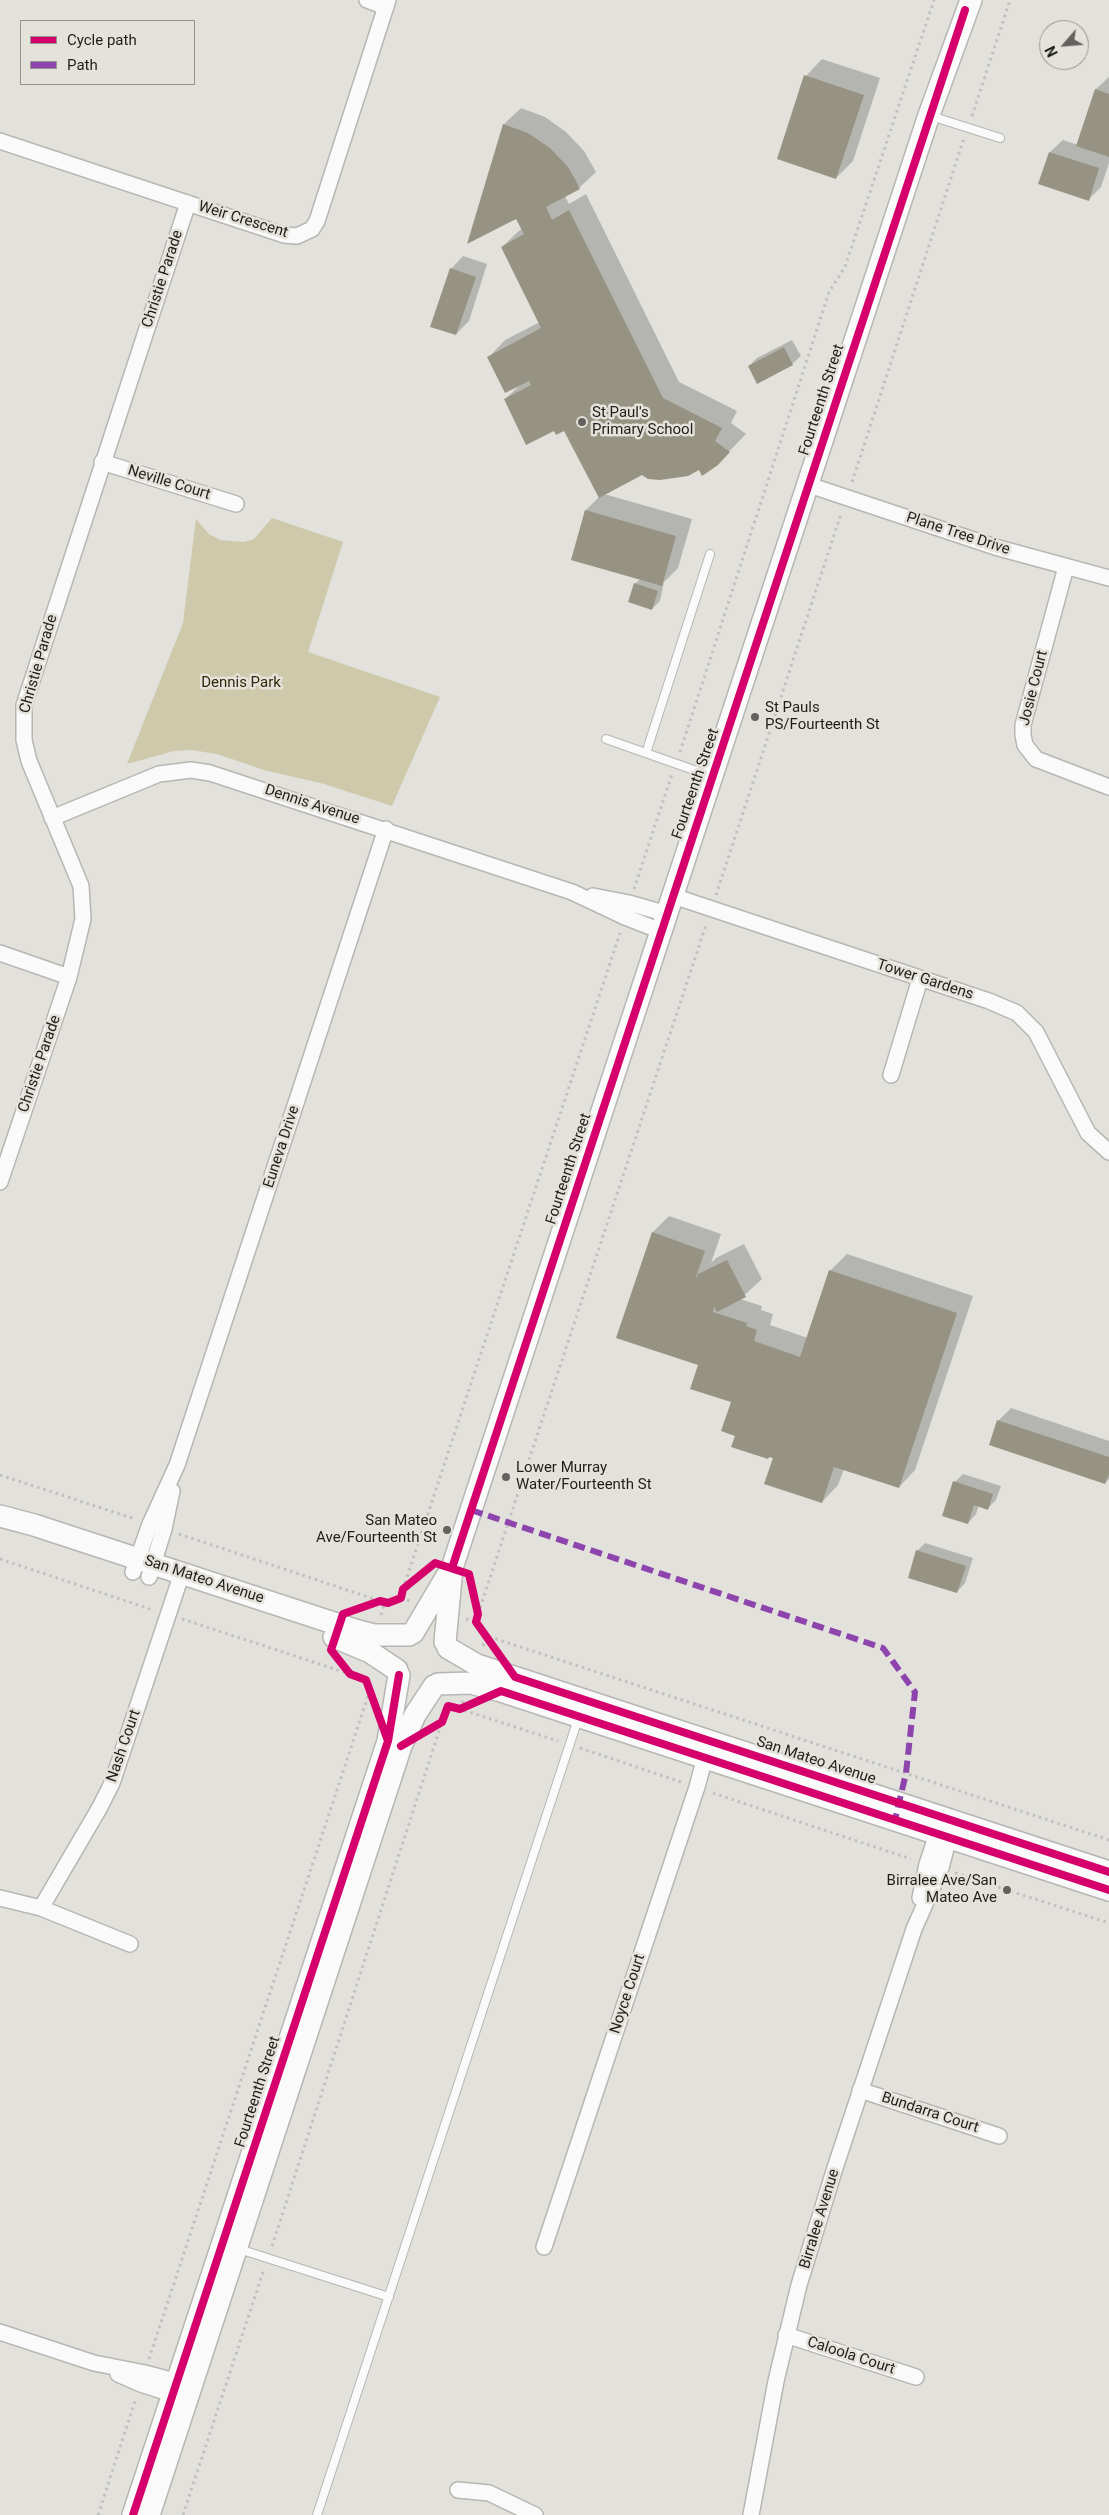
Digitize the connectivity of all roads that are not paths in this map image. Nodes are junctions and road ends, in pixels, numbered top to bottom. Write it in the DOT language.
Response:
graph roads {
  1 [pos="367,0"];
  2 [pos="387,3"];
  3 [pos="967,3"];
  4 [pos="929,115"];
  5 [pos="1000,138"];
  6 [pos="0,141"];
  7 [pos="188,203"];
  8 [pos="102,462"];
  9 [pos="809,485"];
  10 [pos="236,504"];
  11 [pos="710,554"];
  12 [pos="1066,567"];
  13 [pos="1109,578"];
  14 [pos="606,739"];
  15 [pos="646,753"];
  16 [pos="713,777"];
  17 [pos="1109,787"];
  18 [pos="52,818"];
  19 [pos="386,829"];
  20 [pos="667,914"];
  21 [pos="0,953"];
  22 [pos="69,977"];
  23 [pos="920,979"];
  24 [pos="890,1075"];
  25 [pos="1109,1152"];
  26 [pos="0,1182"];
  27 [pos="0,1516"];
  28 [pos="0,1523"];
  29 [pos="143,1568"];
  30 [pos="452,1568"];
  31 [pos="180,1580"];
  32 [pos="411,1634"];
  33 [pos="447,1645"];
  34 [pos="398,1673"];
  35 [pos="436,1685"];
  36 [pos="582,1708"];
  37 [pos="707,1749"];
  38 [pos="944,1830"];
  39 [pos="1109,1872"];
  40 [pos="1109,1890"];
  41 [pos="0,1898"];
  42 [pos="41,1908"];
  43 [pos="130,1944"];
  44 [pos="860,2090"];
  45 [pos="1000,2136"];
  46 [pos="230,2246"];
  47 [pos="544,2247"];
  48 [pos="389,2297"];
  49 [pos="0,2332"];
  50 [pos="786,2335"];
  51 [pos="916,2377"];
  52 [pos="182,2390"];
  53 [pos="458,2490"];
  54 [pos="134,2515"];
  55 [pos="149,2515"];
  56 [pos="317,2515"];
  57 [pos="535,2515"];
  58 [pos="752,2515"];
  1 -- 2 [label="street"];
  2 -- 7 [label="street, Weir Crescent"];
  3 -- 4 [label="street, Fourteenth Street"];
  4 -- 5 [label="lane"];
  4 -- 9 [label="street, Fourteenth Street"];
  6 -- 7 [label="street, Weir Crescent"];
  7 -- 8 [label="street, Christie Parade"];
  8 -- 10 [label="street, Neville Court"];
  8 -- 18 [label="street, Christie Parade"];
  9 -- 12 [label="street, Plane Tree Drive"];
  9 -- 16 [label="street, Fourteenth Street"];
  11 -- 15 [label="lane"];
  12 -- 13 [label="street, Plane Tree Drive"];
  12 -- 17 [label="street, Josie Court"];
  14 -- 15 [label="lane"];
  15 -- 16 [label="lane"];
  16 -- 20 [label="street, Fourteenth Street"];
  18 -- 19 [label="street, Dennis Avenue"];
  18 -- 22 [label="street, Christie Parade"];
  19 -- 20 [label="street, Dennis Avenue"];
  19 -- 29 [label="street, Euneva Drive"];
  20 -- 23 [label="street, Tower Gardens"];
  20 -- 30 [label="street, Fourteenth Street"];
  21 -- 22 [label="street"];
  22 -- 26 [label="street, Christie Parade"];
  23 -- 24 [label="street"];
  23 -- 25 [label="street, Tower Gardens"];
  27 -- 29 [label="street, San Mateo Avenue"];
  28 -- 29 [label="street, San Mateo Avenue"];
  29 -- 31 [label="street, San Mateo Avenue"];
  30 -- 32 [label="street, Fourteenth Street"];
  30 -- 33 [label="street, Fourteenth Street"];
  31 -- 32 [label="street, San Mateo Avenue"];
  31 -- 34 [label="street, San Mateo Avenue"];
  31 -- 42 [label="street, Nash Court"];
  32 -- 33 [label="street"];
  32 -- 34 [label="street"];
  33 -- 35 [label="street"];
  33 -- 36 [label="street, San Mateo Avenue"];
  34 -- 35 [label="street"];
  34 -- 46 [label="street, Fourteenth Street"];
  35 -- 36 [label="street, San Mateo Avenue"];
  35 -- 46 [label="street, Fourteenth Street"];
  36 -- 37 [label="street, San Mateo Avenue"];
  36 -- 48 [label="lane"];
  37 -- 38 [label="street, San Mateo Avenue"];
  37 -- 47 [label="street, Noyce Court"];
  38 -- 39 [label="street, San Mateo Avenue"];
  38 -- 40 [label="street, San Mateo Avenue"];
  38 -- 44 [label="street, Birralee Avenue"];
  41 -- 42 [label="street"];
  42 -- 43 [label="street"];
  44 -- 45 [label="street, Bundarra Court"];
  44 -- 50 [label="street, Birralee Avenue"];
  46 -- 48 [label="lane"];
  46 -- 52 [label="street, Fourteenth Street"];
  48 -- 56 [label="lane"];
  49 -- 52 [label="street"];
  50 -- 51 [label="street, Caloola Court"];
  50 -- 58 [label="street, Birralee Avenue"];
  52 -- 54 [label="street, Fourteenth Street"];
  52 -- 55 [label="street, Fourteenth Street"];
  53 -- 57 [label="street"];
}
